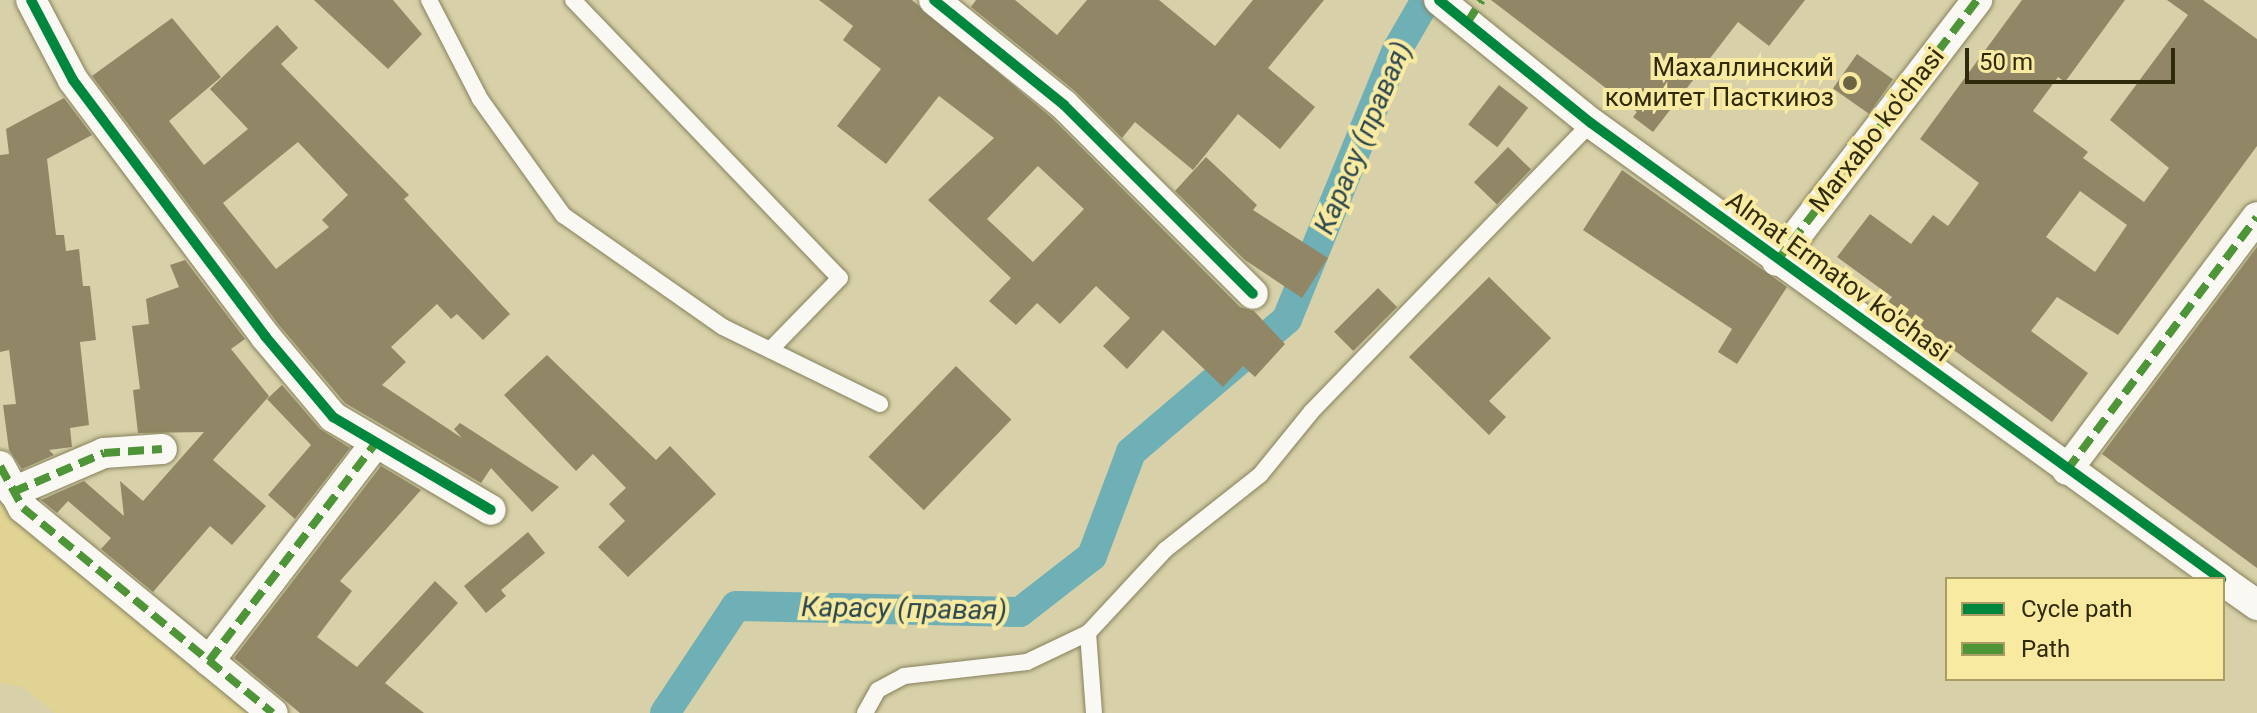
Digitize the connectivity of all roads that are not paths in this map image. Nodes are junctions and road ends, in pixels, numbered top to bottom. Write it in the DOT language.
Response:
graph roads {
  1 [pos="31,0"];
  2 [pos="429,0"];
  3 [pos="573,0"];
  4 [pos="934,0"];
  5 [pos="1977,0"];
  6 [pos="1461,9"];
  7 [pos="1591,123"];
  8 [pos="2257,217"];
  9 [pos="1777,261"];
  10 [pos="1253,294"];
  11 [pos="770,350"];
  12 [pos="880,404"];
  13 [pos="375,444"];
  14 [pos="162,449"];
  15 [pos="2067,470"];
  16 [pos="6,479"];
  17 [pos="491,510"];
  18 [pos="2218,577"];
  19 [pos="2225,582"];
  20 [pos="2257,605"];
  21 [pos="1088,633"];
  22 [pos="209,661"];
  23 [pos="273,713"];
  24 [pos="865,713"];
  25 [pos="1094,713"];
  1 -- 13 [label="street"];
  2 -- 11 [label="lane"];
  3 -- 11 [label="lane"];
  4 -- 10 [label="street"];
  5 -- 9 [label="street, Marxabo ko'chasi"];
  6 -- 7 [label="street, Almat Ermatov ko'chasi"];
  7 -- 9 [label="street, Almat Ermatov ko'chasi"];
  7 -- 21 [label="lane"];
  8 -- 15 [label="street"];
  9 -- 15 [label="street, Almat Ermatov ko'chasi"];
  11 -- 12 [label="lane"];
  13 -- 17 [label="street"];
  13 -- 22 [label="street"];
  14 -- 16 [label="street"];
  15 -- 18 [label="street, Almat Ermatov ko'chasi"];
  16 -- 22 [label="street"];
  19 -- 20 [label="street, Almat Ermatov ko'chasi"];
  21 -- 24 [label="lane"];
  21 -- 25 [label="lane"];
  22 -- 23 [label="street"];
}
